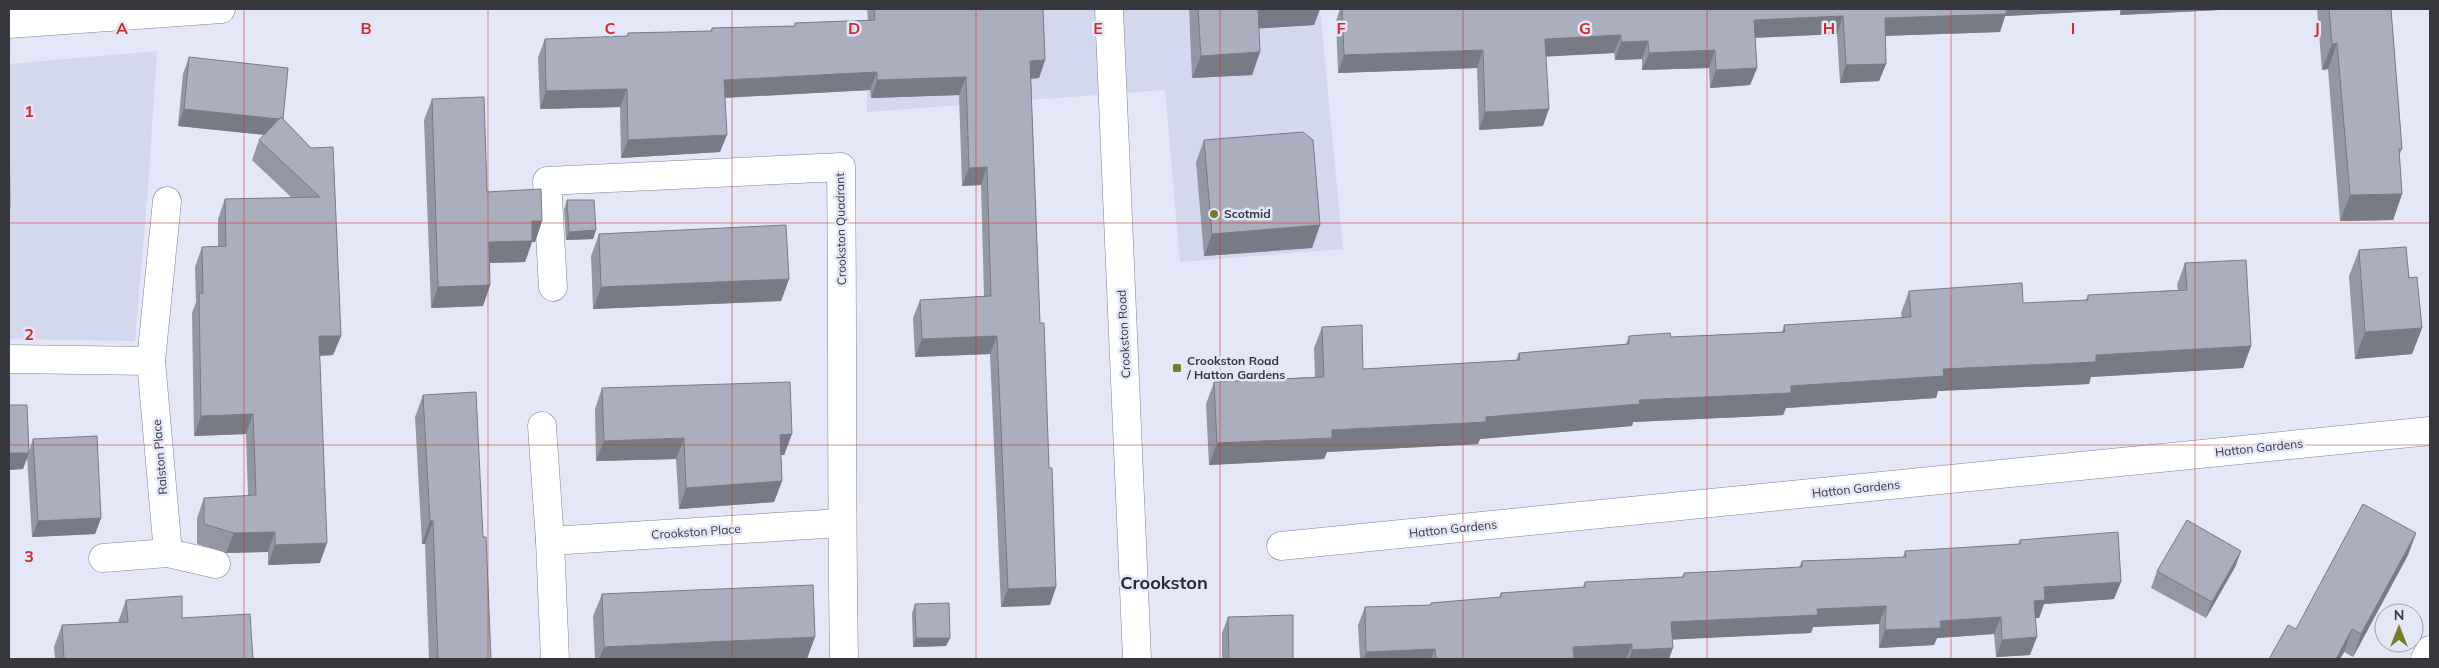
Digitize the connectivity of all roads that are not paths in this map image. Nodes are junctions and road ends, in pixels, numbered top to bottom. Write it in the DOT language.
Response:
graph roads {
  1 [pos="221,9"];
  2 [pos="1109,9"];
  3 [pos="118,12"];
  4 [pos="9,24"];
  5 [pos="168,201"];
  6 [pos="553,287"];
  7 [pos="9,359"];
  8 [pos="151,360"];
  9 [pos="542,426"];
  10 [pos="2430,431"];
  11 [pos="841,523"];
  12 [pos="550,540"];
  13 [pos="1281,546"];
  14 [pos="168,553"];
  15 [pos="103,558"];
  16 [pos="216,564"];
  17 [pos="2430,650"];
  18 [pos="555,659"];
  19 [pos="844,659"];
  20 [pos="1137,659"];
  21 [pos="2425,659"];
  1 -- 3 [label="street"];
  2 -- 20 [label="street, Crookston Road"];
  3 -- 4 [label="street"];
  5 -- 8 [label="street, Ralston Place"];
  6 -- 11 [label="street, Crookston Quadrant"];
  7 -- 8 [label="street"];
  8 -- 14 [label="street, Ralston Place"];
  9 -- 12 [label="street"];
  10 -- 13 [label="street, Hatton Gardens"];
  11 -- 12 [label="street, Crookston Place"];
  11 -- 19 [label="street, Crookston Quadrant"];
  12 -- 18 [label="street"];
  14 -- 15 [label="street"];
  14 -- 16 [label="street"];
  17 -- 21 [label="street"];
}
